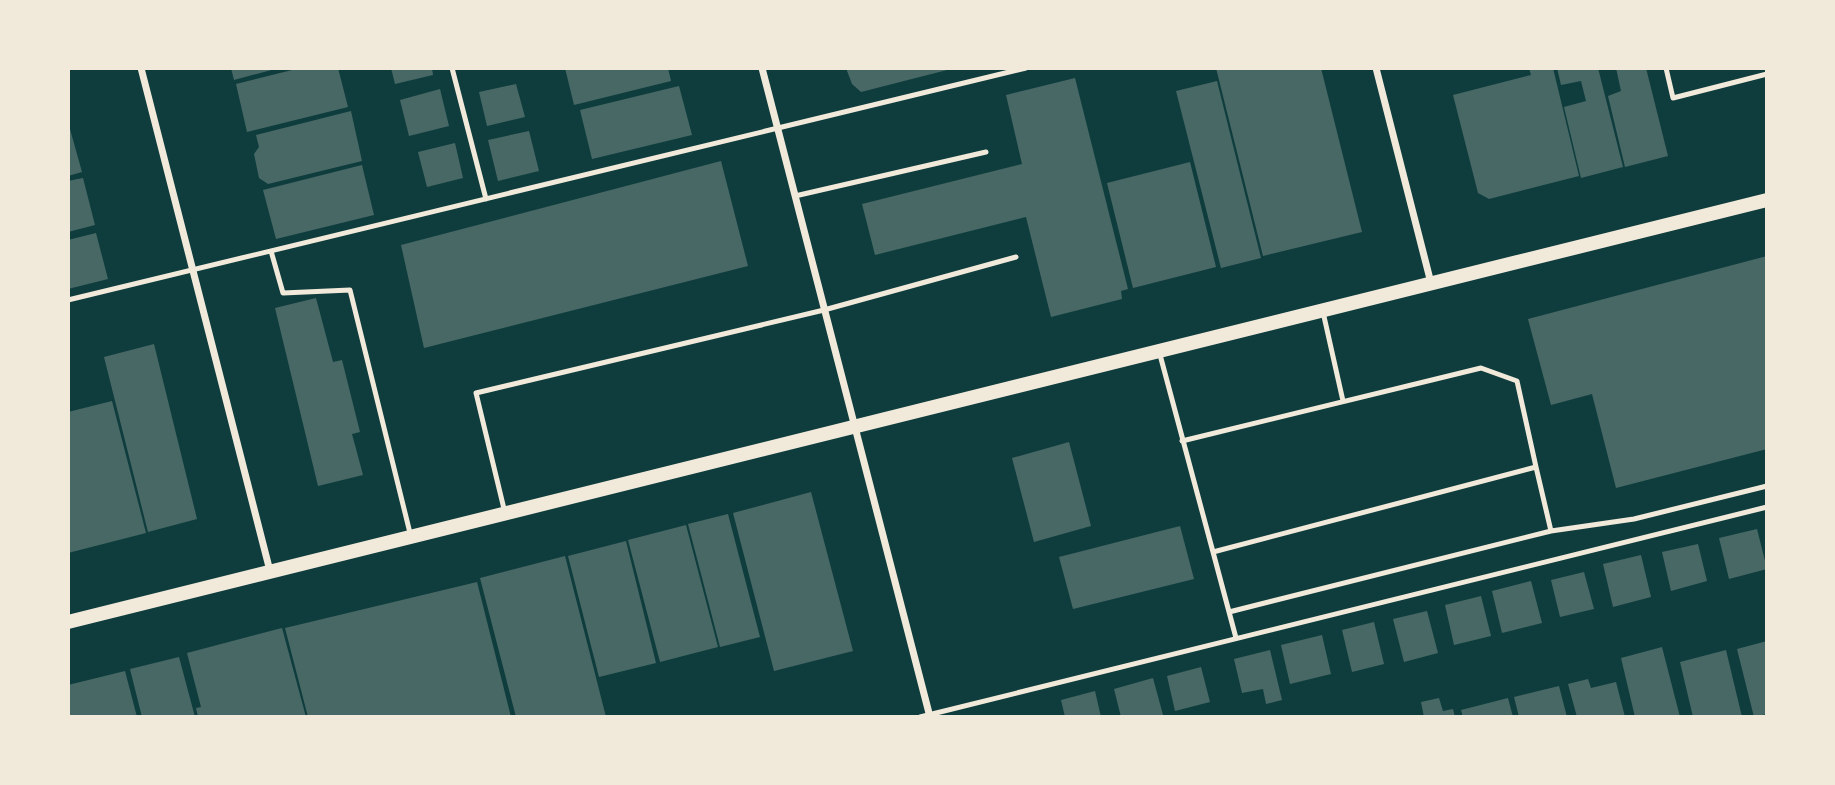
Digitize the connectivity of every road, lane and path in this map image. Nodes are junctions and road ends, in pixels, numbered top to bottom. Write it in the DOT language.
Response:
graph roads {
  1 [pos="141,68"];
  2 [pos="452,68"];
  3 [pos="762,68"];
  4 [pos="1026,68"];
  5 [pos="1376,68"];
  6 [pos="1666,68"];
  7 [pos="1767,74"];
  8 [pos="777,129"];
  9 [pos="986,152"];
  10 [pos="795,196"];
  11 [pos="486,199"];
  12 [pos="1767,200"];
  13 [pos="271,251"];
  14 [pos="1016,257"];
  15 [pos="193,270"];
  16 [pos="1431,283"];
  17 [pos="68,300"];
  18 [pos="824,310"];
  19 [pos="1322,310"];
  20 [pos="1159,351"];
  21 [pos="1343,401"];
  22 [pos="854,426"];
  23 [pos="1181,441"];
  24 [pos="1536,467"];
  25 [pos="1767,486"];
  26 [pos="1767,507"];
  27 [pos="505,513"];
  28 [pos="1551,531"];
  29 [pos="411,537"];
  30 [pos="1213,552"];
  31 [pos="271,572"];
  32 [pos="1229,612"];
  33 [pos="68,622"];
  34 [pos="1236,638"];
  35 [pos="929,716"];
  36 [pos="920,717"];
  1 -- 15 [label="street"];
  2 -- 11 [label="lane"];
  3 -- 8 [label="street"];
  4 -- 8 [label="lane"];
  5 -- 16 [label="street"];
  6 -- 7 [label="lane"];
  8 -- 10 [label="street"];
  8 -- 11 [label="lane"];
  9 -- 10 [label="lane"];
  10 -- 18 [label="street"];
  11 -- 13 [label="lane"];
  12 -- 16 [label="main road"];
  13 -- 15 [label="lane"];
  13 -- 29 [label="lane"];
  14 -- 18 [label="lane"];
  15 -- 17 [label="lane"];
  15 -- 31 [label="street"];
  16 -- 19 [label="main road"];
  18 -- 22 [label="street"];
  18 -- 27 [label="lane"];
  19 -- 20 [label="main road"];
  19 -- 21 [label="lane"];
  20 -- 22 [label="main road"];
  20 -- 23 [label="lane"];
  21 -- 23 [label="lane"];
  21 -- 24 [label="lane"];
  22 -- 27 [label="main road"];
  22 -- 35 [label="street"];
  23 -- 30 [label="lane"];
  24 -- 28 [label="lane"];
  24 -- 30 [label="lane"];
  25 -- 28 [label="lane"];
  26 -- 34 [label="lane"];
  27 -- 29 [label="main road"];
  28 -- 32 [label="lane"];
  29 -- 31 [label="main road"];
  30 -- 32 [label="lane"];
  31 -- 33 [label="main road"];
  32 -- 34 [label="lane"];
  34 -- 35 [label="lane"];
  35 -- 36 [label="lane"];
}
